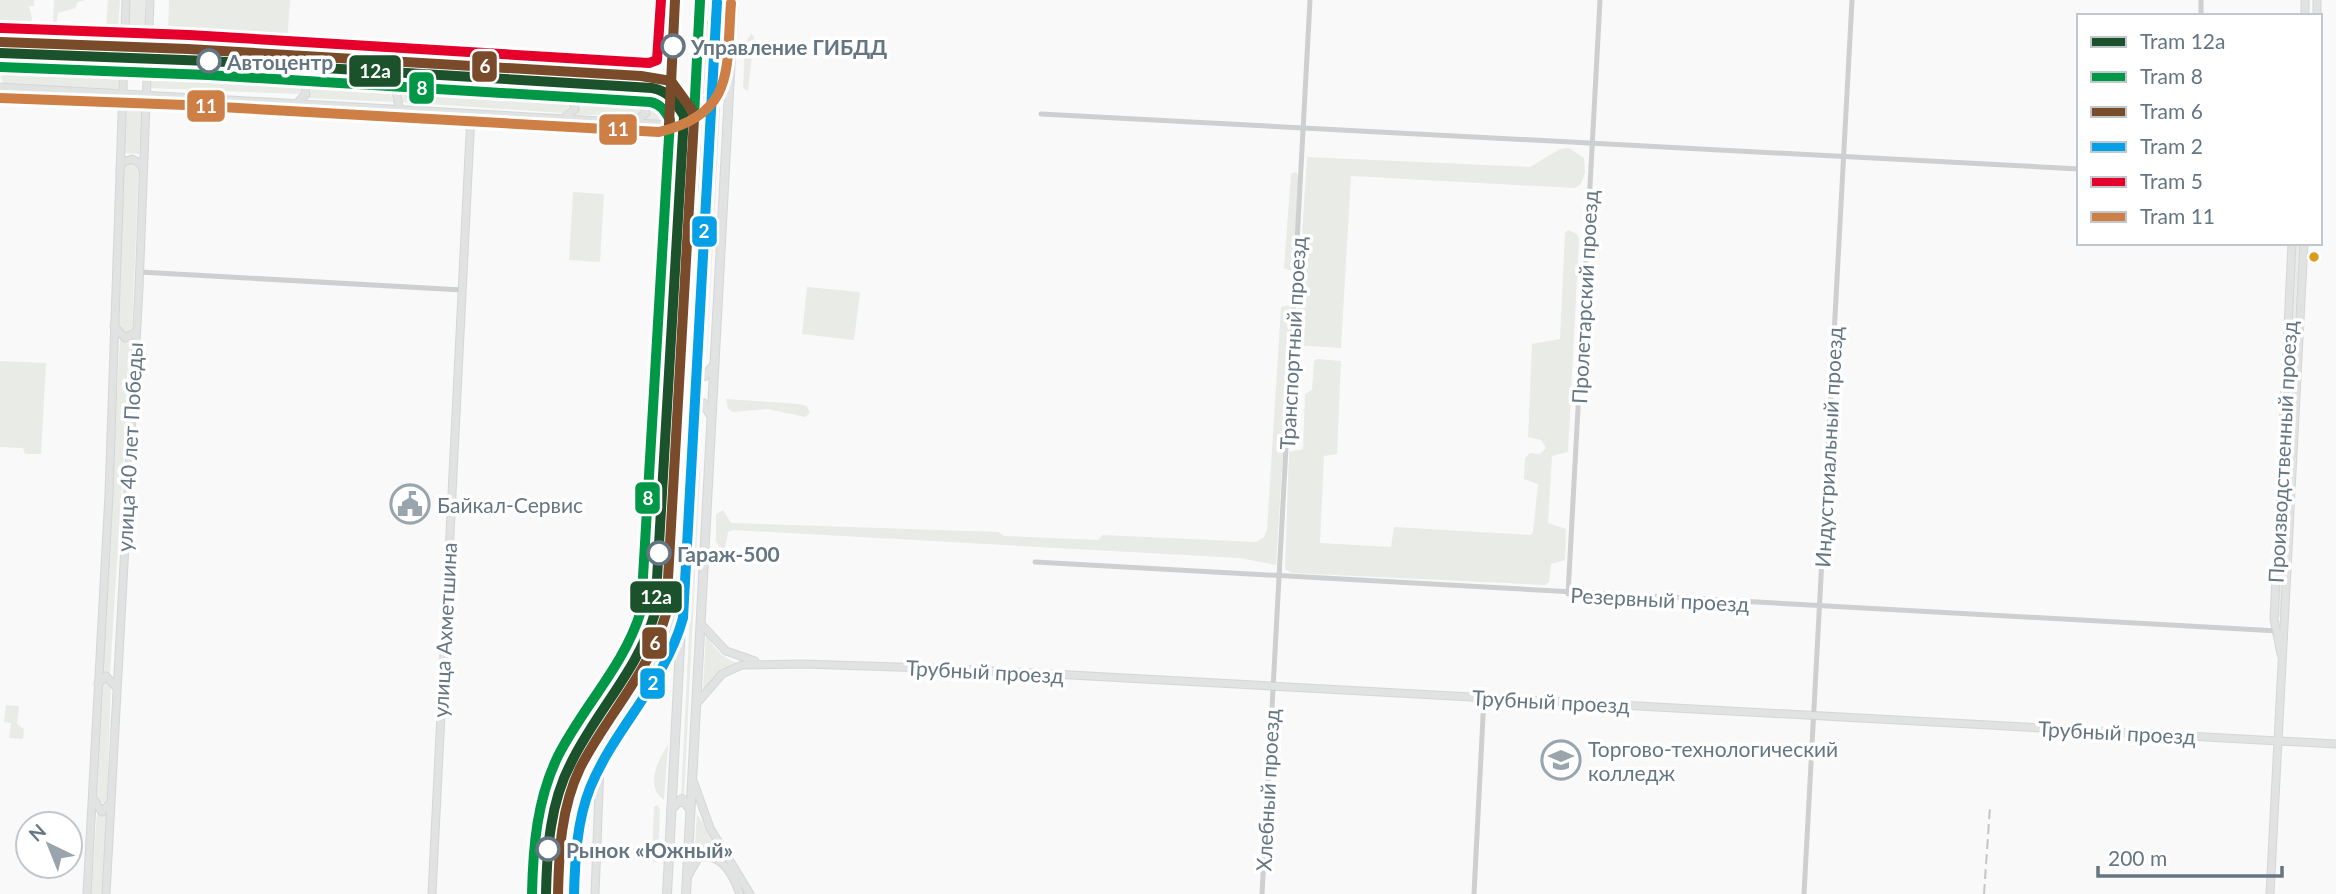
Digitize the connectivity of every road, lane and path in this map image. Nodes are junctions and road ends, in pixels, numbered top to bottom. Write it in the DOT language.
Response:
graph roads {
  1 [pos="126,0"];
  2 [pos="150,0"];
  3 [pos="714,0"];
  4 [pos="734,0"];
  5 [pos="1310,0"];
  6 [pos="1600,0"];
  7 [pos="1852,0"];
  8 [pos="713,19"];
  9 [pos="0,69"];
  10 [pos="122,73"];
  11 [pos="148,73"];
  12 [pos="300,80"];
  13 [pos="405,86"];
  14 [pos="0,87"];
  15 [pos="148,93"];
  16 [pos="122,94"];
  17 [pos="561,97"];
  18 [pos="635,101"];
  19 [pos="295,105"];
  20 [pos="400,110"];
  21 [pos="471,114"];
  22 [pos="1041,114"];
  23 [pos="561,118"];
  24 [pos="634,122"];
  25 [pos="1303,129"];
  26 [pos="1593,142"];
  27 [pos="1844,156"];
  28 [pos="2077,169"];
  29 [pos="119,170"];
  30 [pos="143,171"];
  31 [pos="704,193"];
  32 [pos="2292,245"];
  33 [pos="2305,245"];
  34 [pos="139,272"];
  35 [pos="462,290"];
  36 [pos="114,326"];
  37 [pos="136,326"];
  38 [pos="695,361"];
  39 [pos="715,361"];
  40 [pos="692,419"];
  41 [pos="711,421"];
  42 [pos="2280,483"];
  43 [pos="2292,484"];
  44 [pos="1035,562"];
  45 [pos="1279,576"];
  46 [pos="1568,594"];
  47 [pos="682,598"];
  48 [pos="1819,607"];
  49 [pos="701,624"];
  50 [pos="2280,631"];
  51 [pos="766,663"];
  52 [pos="98,684"];
  53 [pos="1273,686"];
  54 [pos="116,687"];
  55 [pos="1484,697"];
  56 [pos="696,703"];
  57 [pos="1813,716"];
  58 [pos="2278,741"];
  59 [pos="2336,744"];
  60 [pos="692,777"];
  61 [pos="92,797"];
  62 [pos="111,799"];
  63 [pos="671,809"];
  64 [pos="690,810"];
  65 [pos="687,878"];
  66 [pos="87,894"];
  67 [pos="106,894"];
  68 [pos="432,894"];
  69 [pos="595,894"];
  70 [pos="667,894"];
  71 [pos="686,894"];
  72 [pos="740,894"];
  73 [pos="750,894"];
  74 [pos="1262,894"];
  75 [pos="1474,894"];
  76 [pos="1804,894"];
  77 [pos="2270,894"];
  1 -- 10 [label="street, улица 40 лет Победы"];
  2 -- 11 [label="street, улица 40 лет Победы"];
  3 -- 8 [label="main road"];
  4 -- 39 [label="main road"];
  5 -- 25 [label="street, Транспортный проезд"];
  6 -- 26 [label="street, Пролетарский проезд"];
  7 -- 27 [label="street, Индустриальный проезд"];
  8 -- 18 [label="street"];
  8 -- 31 [label="main road"];
  9 -- 10 [label="street"];
  10 -- 11 [label="street"];
  10 -- 16 [label="street, улица 40 лет Победы"];
  11 -- 12 [label="street"];
  11 -- 15 [label="street, улица 40 лет Победы"];
  12 -- 13 [label="street"];
  12 -- 19 [label="street"];
  13 -- 17 [label="street"];
  13 -- 20 [label="street"];
  14 -- 16 [label="street"];
  15 -- 16 [label="street"];
  15 -- 19 [label="street"];
  15 -- 30 [label="street, улица 40 лет Победы"];
  16 -- 29 [label="street, улица 40 лет Победы"];
  17 -- 18 [label="street"];
  17 -- 23 [label="street"];
  18 -- 24 [label="street"];
  19 -- 20 [label="street"];
  20 -- 21 [label="street"];
  21 -- 23 [label="street"];
  21 -- 35 [label="street, улица Ахметшина"];
  22 -- 25 [label="street"];
  23 -- 24 [label="street"];
  24 -- 31 [label="street"];
  25 -- 26 [label="street"];
  25 -- 45 [label="street, Транспортный проезд"];
  26 -- 27 [label="street"];
  26 -- 46 [label="street, Пролетарский проезд"];
  27 -- 28 [label="street"];
  27 -- 48 [label="street, Индустриальный проезд"];
  29 -- 30 [label="street"];
  29 -- 36 [label="street, улица 40 лет Победы"];
  30 -- 34 [label="street, улица 40 лет Победы"];
  31 -- 38 [label="main road"];
  32 -- 42 [label="street, Производственный проезд"];
  33 -- 43 [label="street, Производственный проезд"];
  34 -- 35 [label="street"];
  34 -- 37 [label="street, улица 40 лет Победы"];
  35 -- 68 [label="street, улица Ахметшина"];
  36 -- 37 [label="street"];
  36 -- 52 [label="street, улица 40 лет Победы"];
  37 -- 54 [label="street, улица 40 лет Победы"];
  38 -- 39 [label="main road"];
  38 -- 40 [label="main road"];
  39 -- 41 [label="main road"];
  40 -- 41 [label="main road"];
  40 -- 47 [label="main road"];
  41 -- 49 [label="main road"];
  42 -- 43 [label="street"];
  42 -- 50 [label="street, Производственный проезд"];
  43 -- 50 [label="street, Производственный проезд"];
  44 -- 45 [label="street, Резервный проезд"];
  45 -- 46 [label="street, Резервный проезд"];
  45 -- 53 [label="street, Транспортный проезд"];
  46 -- 48 [label="street, Резервный проезд"];
  47 -- 63 [label="main road"];
  47 -- 69 [label="street"];
  48 -- 50 [label="street, Резервный проезд"];
  48 -- 57 [label="street, Индустриальный проезд"];
  49 -- 51 [label="street"];
  49 -- 56 [label="main road"];
  50 -- 58 [label="street, Производственный проезд"];
  51 -- 53 [label="street, Трубный проезд"];
  51 -- 56 [label="street"];
  52 -- 54 [label="street"];
  52 -- 61 [label="street, улица 40 лет Победы"];
  53 -- 55 [label="street, Трубный проезд"];
  53 -- 74 [label="street, Хлебный проезд"];
  54 -- 62 [label="street, улица 40 лет Победы"];
  55 -- 57 [label="street, Трубный проезд"];
  55 -- 75 [label="street"];
  56 -- 60 [label="main road"];
  57 -- 58 [label="street, Трубный проезд"];
  57 -- 76 [label="street, Индустриальный проезд"];
  58 -- 59 [label="street, Трубный проезд"];
  58 -- 77 [label="street, Производственный проезд"];
  60 -- 64 [label="main road"];
  60 -- 73 [label="street"];
  61 -- 62 [label="street"];
  61 -- 66 [label="street, улица 40 лет Победы"];
  62 -- 67 [label="street, улица 40 лет Победы"];
  63 -- 64 [label="main road"];
  63 -- 70 [label="main road"];
  64 -- 65 [label="main road"];
  65 -- 71 [label="main road"];
  65 -- 72 [label="street"];
}
